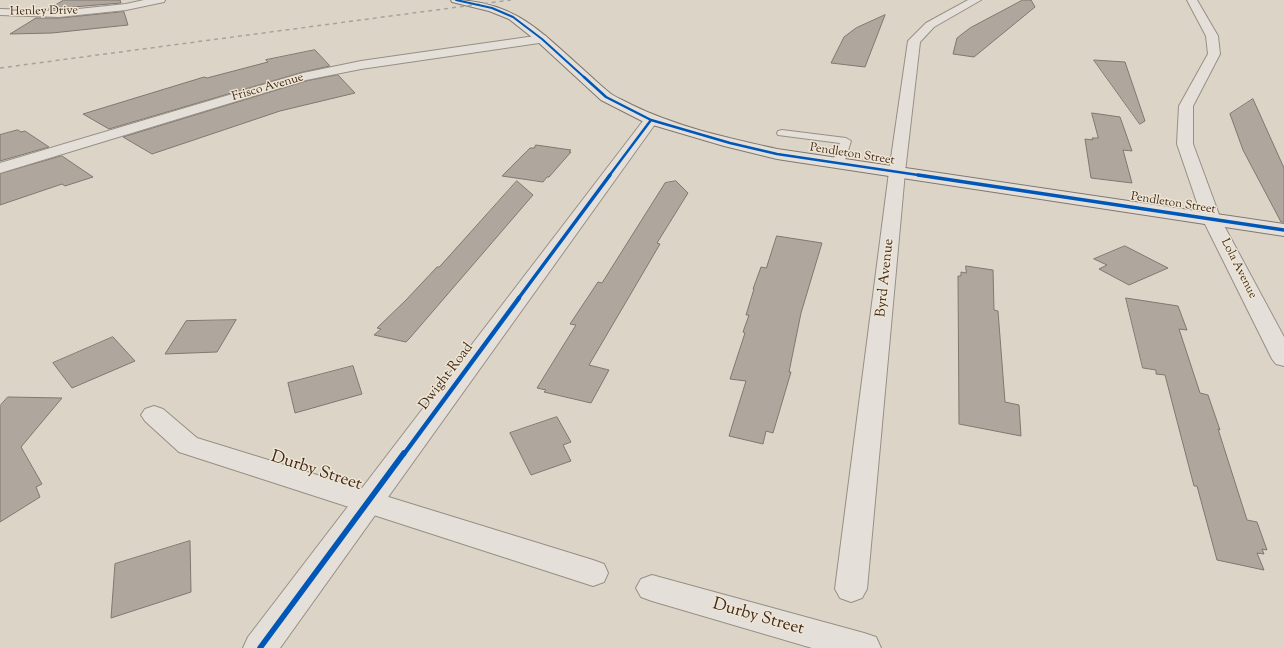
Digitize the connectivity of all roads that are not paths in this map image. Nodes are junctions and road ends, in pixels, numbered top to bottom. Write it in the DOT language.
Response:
graph roads {
  1 [pos="160,0"];
  2 [pos="456,0"];
  3 [pos="976,0"];
  4 [pos="1192,0"];
  5 [pos="0,12"];
  6 [pos="542,39"];
  7 [pos="651,120"];
  8 [pos="782,133"];
  9 [pos="838,163"];
  10 [pos="0,168"];
  11 [pos="897,172"];
  12 [pos="1212,220"];
  13 [pos="1284,230"];
  14 [pos="1284,359"];
  15 [pos="154,415"];
  16 [pos="368,502"];
  17 [pos="593,573"];
  18 [pos="652,588"];
  19 [pos="851,589"];
  20 [pos="260,648"];
  21 [pos="864,648"];
  1 -- 5 [label="street, Henley Drive"];
  2 -- 6 [label="street, Pendleton Street"];
  3 -- 11 [label="street, Byrd Avenue"];
  4 -- 12 [label="street, Lola Avenue"];
  6 -- 7 [label="street, Pendleton Street"];
  6 -- 10 [label="street, Frisco Avenue"];
  7 -- 9 [label="street, Pendleton Street"];
  7 -- 16 [label="street, Dwight Road"];
  8 -- 9 [label="lane"];
  9 -- 11 [label="street, Pendleton Street"];
  11 -- 12 [label="street, Pendleton Street"];
  11 -- 19 [label="street, Byrd Avenue"];
  12 -- 13 [label="street, Pendleton Street"];
  12 -- 14 [label="street, Lola Avenue"];
  15 -- 16 [label="street, Durby Street"];
  16 -- 17 [label="street, Durby Street"];
  16 -- 20 [label="street, Dwight Road"];
  18 -- 21 [label="street, Durby Street"];
}
